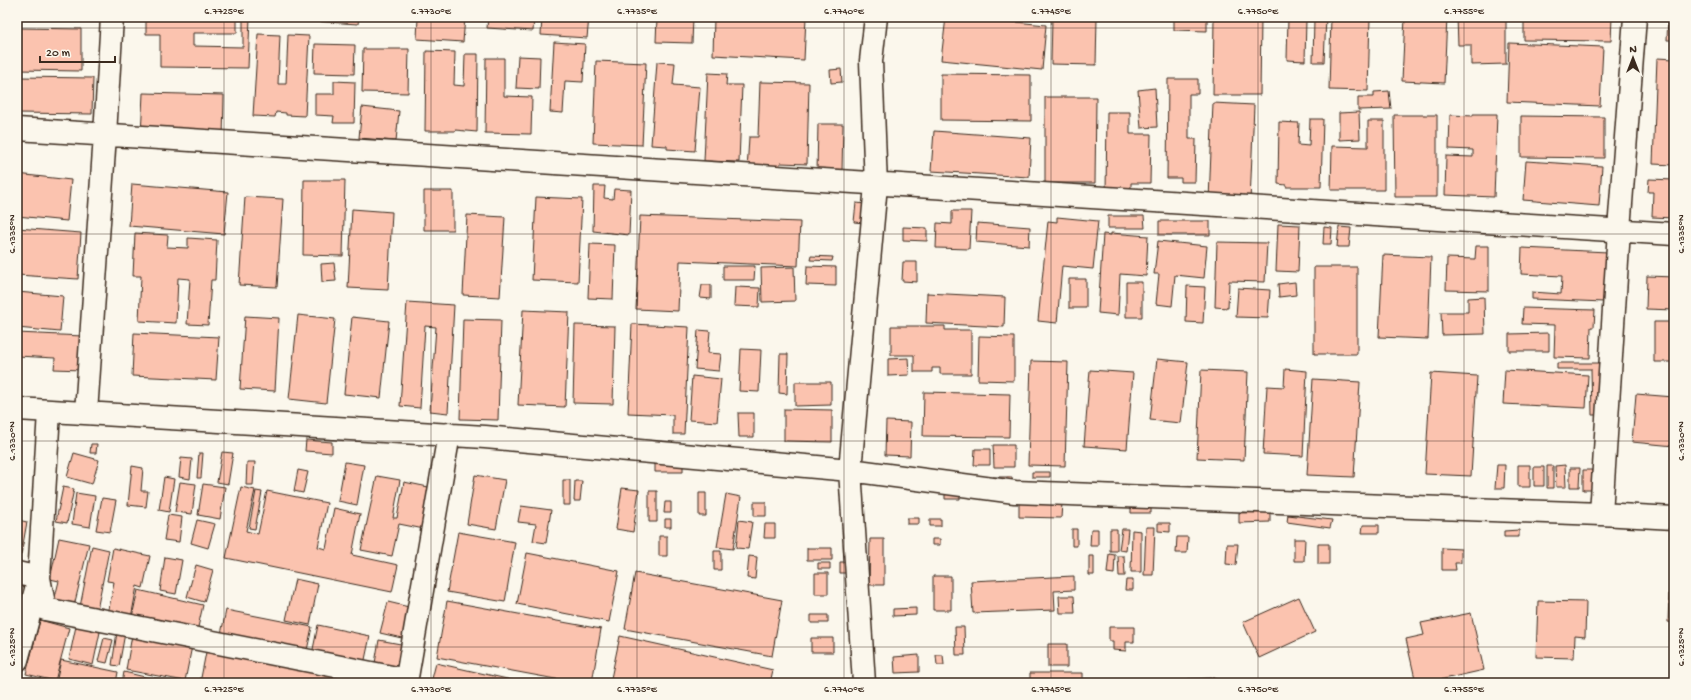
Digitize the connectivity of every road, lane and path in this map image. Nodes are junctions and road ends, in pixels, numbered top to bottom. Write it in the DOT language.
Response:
graph roads {
  1 [pos="112,17"];
  2 [pos="876,17"];
  3 [pos="1635,17"];
  4 [pos="17,130"];
  5 [pos="105,135"];
  6 [pos="876,185"];
  7 [pos="1619,230"];
  8 [pos="1674,234"];
  9 [pos="17,409"];
  10 [pos="49,412"];
  11 [pos="86,413"];
  12 [pos="449,434"];
  13 [pos="850,470"];
  14 [pos="1601,514"];
  15 [pos="1674,518"];
  16 [pos="17,573"];
  17 [pos="39,578"];
  18 [pos="18,655"];
  19 [pos="406,681"];
  20 [pos="864,683"];
  1 -- 5 [label="street"];
  2 -- 6 [label="street"];
  3 -- 7 [label="street"];
  4 -- 5 [label="street"];
  5 -- 6 [label="street"];
  5 -- 11 [label="street"];
  6 -- 7 [label="street"];
  6 -- 13 [label="street"];
  7 -- 8 [label="street"];
  7 -- 14 [label="street"];
  9 -- 10 [label="street"];
  10 -- 11 [label="street"];
  10 -- 17 [label="street"];
  11 -- 12 [label="street"];
  12 -- 13 [label="street"];
  12 -- 19 [label="street"];
  13 -- 14 [label="street"];
  13 -- 20 [label="street"];
  14 -- 15 [label="street"];
  16 -- 17 [label="street"];
  17 -- 18 [label="street"];
  17 -- 19 [label="street"];
}
